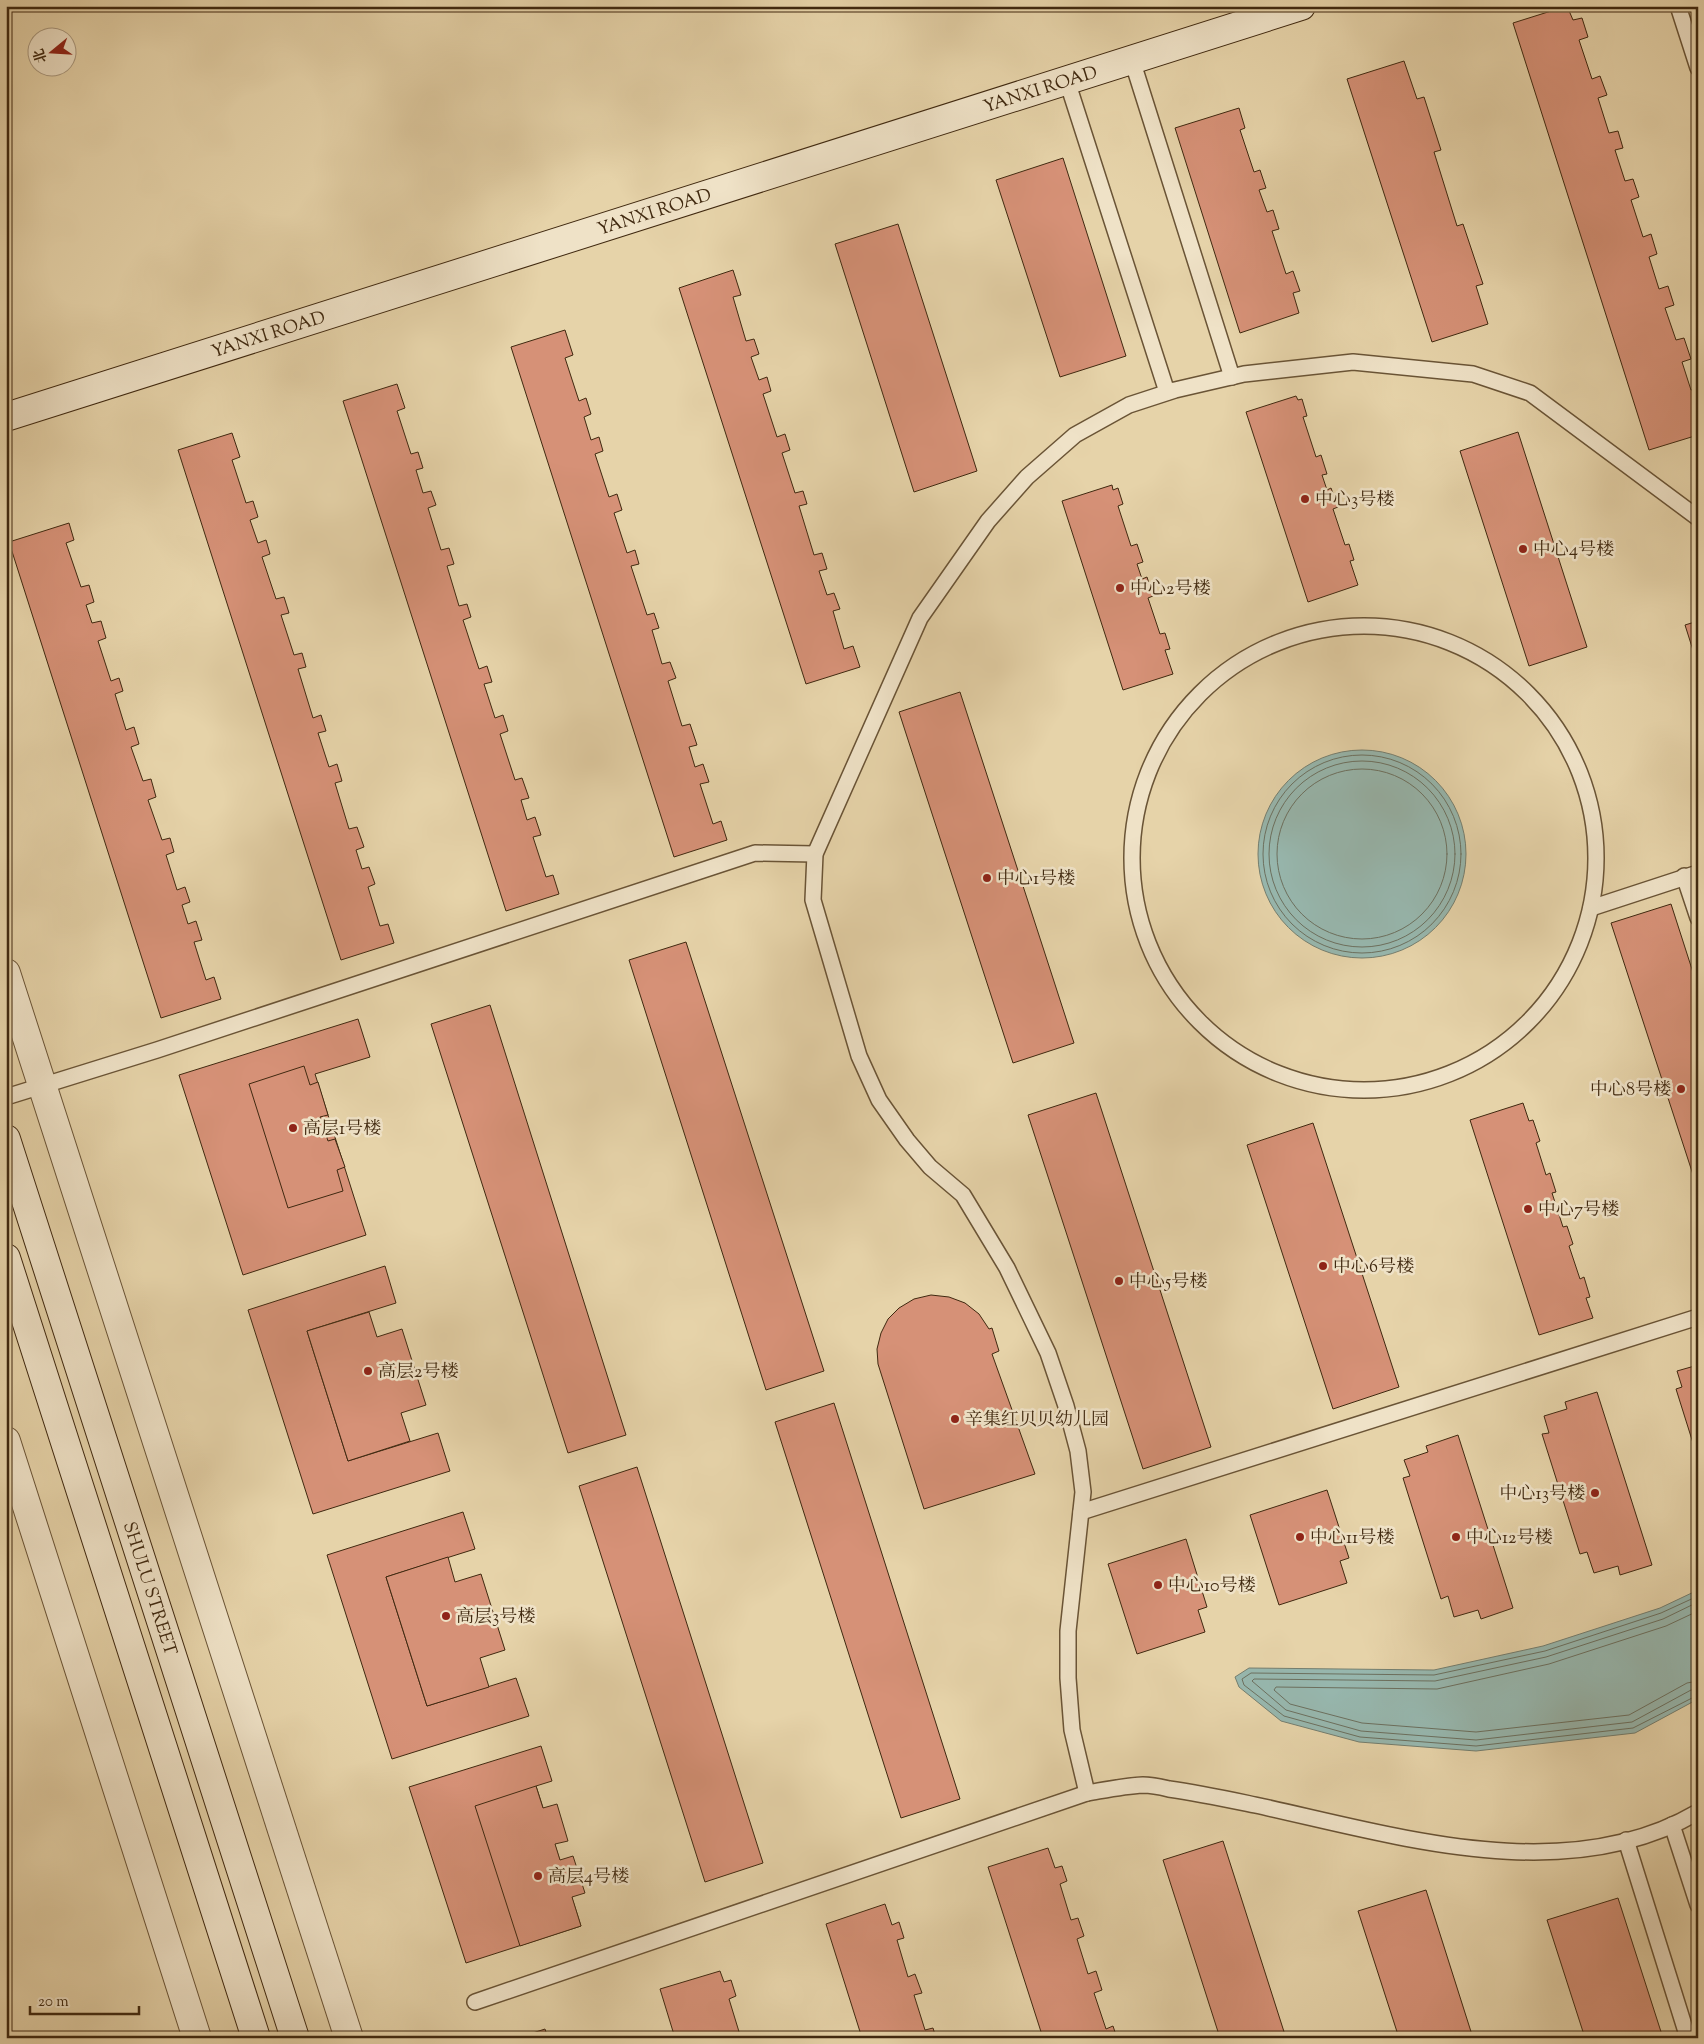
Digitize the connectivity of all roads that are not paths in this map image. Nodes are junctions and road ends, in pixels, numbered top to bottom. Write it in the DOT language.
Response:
graph roads {
  1 [pos="1301,6"];
  2 [pos="1678,6"];
  3 [pos="1132,60"];
  4 [pos="1698,68"];
  5 [pos="1067,81"];
  6 [pos="1232,377"];
  7 [pos="1166,392"];
  8 [pos="6,417"];
  9 [pos="1698,518"];
  10 [pos="815,854"];
  11 [pos="1691,874"];
  12 [pos="1591,908"];
  13 [pos="1698,918"];
  14 [pos="6,973"];
  15 [pos="42,1086"];
  16 [pos="6,1097"];
  17 [pos="6,1139"];
  18 [pos="6,1258"];
  19 [pos="1698,1317"];
  20 [pos="6,1440"];
  21 [pos="1081,1512"];
  22 [pos="1087,1793"];
  23 [pos="1698,1812"];
  24 [pos="1672,1825"];
  25 [pos="1626,1840"];
  26 [pos="1698,1905"];
  27 [pos="475,2002"];
  28 [pos="197,2038"];
  29 [pos="256,2038"];
  30 [pos="294,2038"];
  31 [pos="349,2038"];
  32 [pos="1688,2038"];
  1 -- 3 [label="street, YANXI ROAD"];
  2 -- 4 [label="lane"];
  3 -- 5 [label="street, YANXI ROAD"];
  3 -- 6 [label="lane"];
  5 -- 7 [label="lane"];
  5 -- 8 [label="street, YANXI ROAD"];
  6 -- 7 [label="lane"];
  6 -- 9 [label="lane"];
  7 -- 10 [label="lane"];
  10 -- 15 [label="lane"];
  10 -- 21 [label="lane"];
  11 -- 12 [label="lane"];
  11 -- 13 [label="lane"];
  12 -- 12 [label="lane"];
  14 -- 15 [label="street"];
  15 -- 16 [label="lane"];
  15 -- 31 [label="street"];
  17 -- 30 [label="street, SHULU STREET"];
  18 -- 29 [label="street, SHULU STREET"];
  19 -- 21 [label="lane"];
  20 -- 28 [label="street"];
  21 -- 22 [label="lane"];
  22 -- 25 [label="lane"];
  22 -- 27 [label="lane"];
  23 -- 24 [label="lane"];
  24 -- 25 [label="lane"];
  24 -- 26 [label="lane"];
  25 -- 32 [label="lane"];
}
